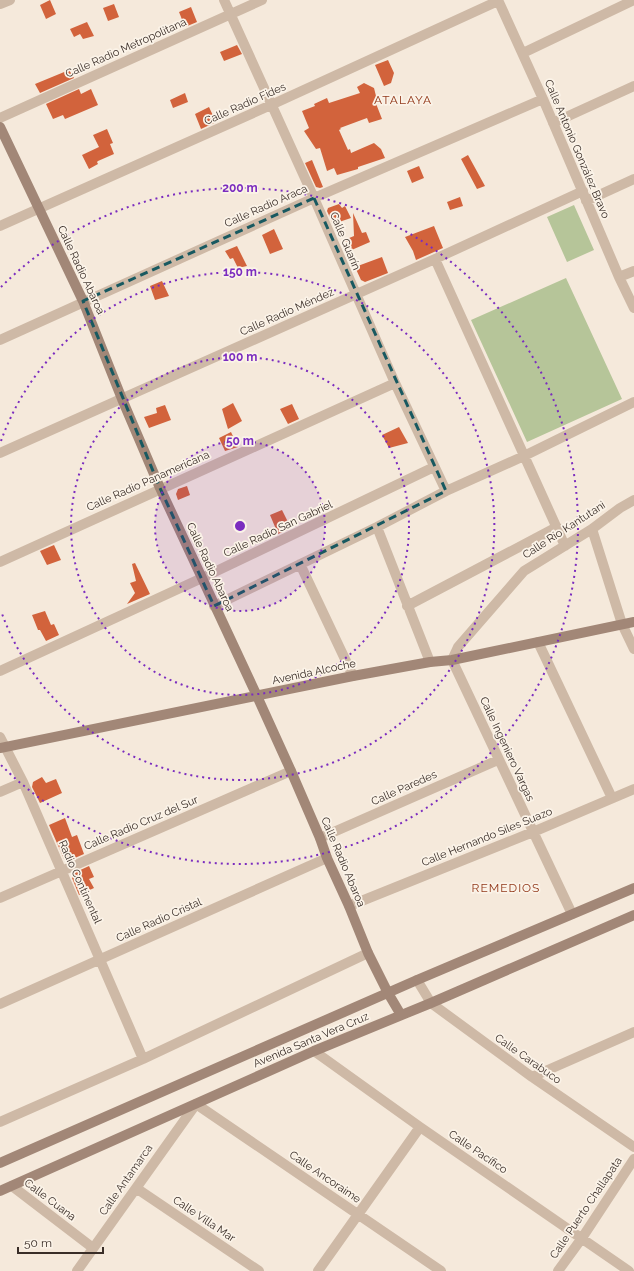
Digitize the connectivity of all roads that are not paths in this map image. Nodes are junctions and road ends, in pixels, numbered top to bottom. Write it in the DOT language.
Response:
graph roads {
  1 [pos="10,0"];
  2 [pos="224,0"];
  3 [pos="262,0"];
  4 [pos="498,0"];
  5 [pos="634,0"];
  6 [pos="0,4"];
  7 [pos="230,14"];
  8 [pos="523,53"];
  9 [pos="634,86"];
  10 [pos="544,99"];
  11 [pos="272,105"];
  12 [pos="0,118"];
  13 [pos="553,123"];
  14 [pos="0,127"];
  15 [pos="634,179"];
  16 [pos="584,196"];
  17 [pos="314,198"];
  18 [pos="39,209"];
  19 [pos="0,226"];
  20 [pos="435,259"];
  21 [pos="634,271"];
  22 [pos="619,277"];
  23 [pos="355,294"];
  24 [pos="83,301"];
  25 [pos="634,308"];
  26 [pos="0,340"];
  27 [pos="395,383"];
  28 [pos="122,399"];
  29 [pos="634,402"];
  30 [pos="0,453"];
  31 [pos="524,456"];
  32 [pos="434,468"];
  33 [pos="160,488"];
  34 [pos="446,492"];
  35 [pos="634,500"];
  36 [pos="377,527"];
  37 [pos="557,527"];
  38 [pos="592,529"];
  39 [pos="565,546"];
  40 [pos="0,562"];
  41 [pos="300,564"];
  42 [pos="202,578"];
  43 [pos="214,606"];
  44 [pos="407,606"];
  45 [pos="634,622"];
  46 [pos="622,624"];
  47 [pos="538,642"];
  48 [pos="634,649"];
  49 [pos="452,660"];
  50 [pos="430,662"];
  51 [pos="0,671"];
  52 [pos="353,676"];
  53 [pos="257,696"];
  54 [pos="0,737"];
  55 [pos="2,748"];
  56 [pos="498,760"];
  57 [pos="291,771"];
  58 [pos="23,782"];
  59 [pos="634,789"];
  60 [pos="0,792"];
  61 [pos="612,798"];
  62 [pos="533,832"];
  63 [pos="320,838"];
  64 [pos="327,858"];
  65 [pos="62,871"];
  66 [pos="634,888"];
  67 [pos="0,898"];
  68 [pos="349,906"];
  69 [pos="572,914"];
  70 [pos="634,915"];
  71 [pos="368,953"];
  72 [pos="101,960"];
  73 [pos="417,980"];
  74 [pos="388,993"];
  75 [pos="431,1003"];
  76 [pos="0,1004"];
  77 [pos="401,1015"];
  78 [pos="634,1032"];
  79 [pos="314,1052"];
  80 [pos="143,1059"];
  81 [pos="532,1077"];
  82 [pos="196,1104"];
  83 [pos="0,1122"];
  84 [pos="420,1127"];
  85 [pos="634,1147"];
  86 [pos="634,1159"];
  87 [pos="0,1163"];
  88 [pos="12,1186"];
  89 [pos="136,1188"];
  90 [pos="0,1191"];
  91 [pos="358,1214"];
  92 [pos="582,1238"];
  93 [pos="94,1248"];
  94 [pos="77,1271"];
  95 [pos="259,1271"];
  96 [pos="318,1271"];
  97 [pos="441,1271"];
  98 [pos="558,1271"];
  99 [pos="629,1271"];
  1 -- 6 [label="street"];
  2 -- 7 [label="street, Calle Guarín"];
  3 -- 7 [label="street, Calle Radio Metropolitana"];
  4 -- 8 [label="street, Calle Antonio González Bravo"];
  4 -- 11 [label="street, Calle Radio Fides"];
  5 -- 8 [label="street"];
  7 -- 11 [label="street, Calle Guarín"];
  7 -- 12 [label="street, Calle Radio Metropolitana"];
  8 -- 10 [label="street, Calle Antonio González Bravo"];
  9 -- 13 [label="street"];
  10 -- 13 [label="street, Calle Antonio González Bravo"];
  10 -- 17 [label="street, Calle Radio Araca"];
  11 -- 17 [label="street, Calle Guarín"];
  11 -- 18 [label="street, Calle Radio Fides"];
  13 -- 16 [label="street, Calle Antonio González Bravo"];
  14 -- 18 [label="street, Calle Radio Abaroa"];
  15 -- 16 [label="street, Calle Radio Méndez"];
  16 -- 20 [label="street, Calle Radio Méndez"];
  16 -- 22 [label="street, Calle Antonio González Bravo"];
  17 -- 23 [label="street, Calle Guarín"];
  17 -- 24 [label="street, Calle Radio Araca"];
  18 -- 19 [label="street, Calle Radio Fides"];
  18 -- 24 [label="street, Calle Radio Abaroa"];
  20 -- 23 [label="street, Calle Radio Méndez"];
  20 -- 31 [label="street"];
  21 -- 22 [label="street"];
  22 -- 25 [label="street, Calle Antonio González Bravo"];
  23 -- 27 [label="street, Calle Guarín"];
  23 -- 28 [label="street, Calle Radio Méndez"];
  24 -- 26 [label="street, Calle Radio Araca"];
  24 -- 28 [label="street, Calle Radio Abaroa"];
  27 -- 32 [label="street, Calle Guarín"];
  27 -- 33 [label="street, Calle Radio Panamericana"];
  28 -- 30 [label="street, Calle Radio Méndez"];
  28 -- 33 [label="street, Calle Radio Abaroa"];
  29 -- 31 [label="street"];
  31 -- 34 [label="street"];
  31 -- 37 [label="street"];
  32 -- 34 [label="street, Calle Guarín"];
  32 -- 42 [label="street, Calle Radio San Gabriel"];
  33 -- 40 [label="street, Calle Radio Panamericana"];
  33 -- 42 [label="street, Calle Radio Abaroa"];
  34 -- 36 [label="street"];
  35 -- 38 [label="street, Calle Río Kantutani"];
  36 -- 41 [label="street"];
  36 -- 44 [label="street"];
  37 -- 39 [label="street"];
  37 -- 44 [label="street"];
  38 -- 39 [label="street, Calle Río Kantutani"];
  38 -- 46 [label="street"];
  39 -- 49 [label="street, Calle Río Kantutani"];
  41 -- 43 [label="street"];
  41 -- 52 [label="street"];
  42 -- 43 [label="street, Calle Radio Abaroa"];
  42 -- 51 [label="street, Calle Radio San Gabriel"];
  43 -- 53 [label="street, Calle Radio Abaroa"];
  44 -- 50 [label="street"];
  45 -- 46 [label="street, Avenida Alcoche"];
  46 -- 47 [label="street, Avenida Alcoche"];
  46 -- 48 [label="street"];
  47 -- 49 [label="street, Avenida Alcoche"];
  47 -- 61 [label="street"];
  49 -- 50 [label="street, Avenida Alcoche"];
  49 -- 56 [label="street, Calle Ingeniero Vargas"];
  50 -- 52 [label="street, Avenida Alcoche"];
  52 -- 53 [label="street, Avenida Alcoche"];
  53 -- 55 [label="street, Avenida Alcoche"];
  53 -- 57 [label="street, Calle Radio Abaroa"];
  54 -- 55 [label="street, Radio Continental"];
  55 -- 58 [label="street, Radio Continental"];
  56 -- 62 [label="street, Calle Ingeniero Vargas"];
  56 -- 63 [label="street, Calle Paredes"];
  57 -- 63 [label="street, Calle Radio Abaroa"];
  57 -- 65 [label="street, Calle Radio Cruz del Sur"];
  58 -- 60 [label="street"];
  58 -- 65 [label="street, Radio Continental"];
  59 -- 61 [label="street, Calle Hernando Siles Suazo"];
  61 -- 62 [label="street, Calle Hernando Siles Suazo"];
  62 -- 68 [label="street, Calle Hernando Siles Suazo"];
  62 -- 69 [label="street, Calle Ingeniero Vargas"];
  63 -- 64 [label="street, Calle Radio Abaroa"];
  64 -- 68 [label="street, Calle Radio Abaroa"];
  64 -- 72 [label="street, Calle Radio Cristal"];
  65 -- 67 [label="street, Calle Radio Cruz del Sur"];
  65 -- 72 [label="street, Radio Continental"];
  66 -- 69 [label="street, Avenida Santa Vera Cruz"];
  68 -- 71 [label="street, Calle Radio Abaroa"];
  69 -- 73 [label="street, Avenida Santa Vera Cruz"];
  70 -- 75 [label="street, Avenida Santa Vera Cruz"];
  71 -- 74 [label="street, Calle Radio Abaroa"];
  71 -- 80 [label="street"];
  72 -- 76 [label="street, Calle Radio Cristal"];
  72 -- 80 [label="street, Radio Continental"];
  73 -- 74 [label="street, Avenida Santa Vera Cruz"];
  73 -- 75 [label="street, Calle Carabuco"];
  74 -- 77 [label="street, Calle Radio Abaroa"];
  74 -- 87 [label="street, Avenida Santa Vera Cruz"];
  75 -- 77 [label="street, Avenida Santa Vera Cruz"];
  75 -- 81 [label="street, Calle Carabuco"];
  77 -- 79 [label="street, Avenida Santa Vera Cruz"];
  78 -- 81 [label="street"];
  79 -- 82 [label="street, Avenida Santa Vera Cruz"];
  79 -- 84 [label="street, Calle Pacífico"];
  80 -- 83 [label="street"];
  81 -- 85 [label="street, Calle Carabuco"];
  82 -- 88 [label="street, Avenida Santa Vera Cruz"];
  82 -- 89 [label="street, Calle Antamarca"];
  82 -- 91 [label="street, Calle Ancoraime"];
  84 -- 91 [label="street"];
  84 -- 92 [label="street, Calle Pacífico"];
  86 -- 92 [label="street, Calle Puerto Challapata"];
  88 -- 90 [label="street, Avenida Santa Vera Cruz"];
  88 -- 93 [label="street, Calle Cuana"];
  89 -- 93 [label="street, Calle Antamarca"];
  89 -- 95 [label="street, Calle Villa Mar"];
  91 -- 96 [label="street"];
  91 -- 97 [label="street, Calle Ancoraime"];
  92 -- 98 [label="street, Calle Puerto Challapata"];
  92 -- 99 [label="street, Calle Pacífico"];
  93 -- 94 [label="street, Calle Antamarca"];
}
